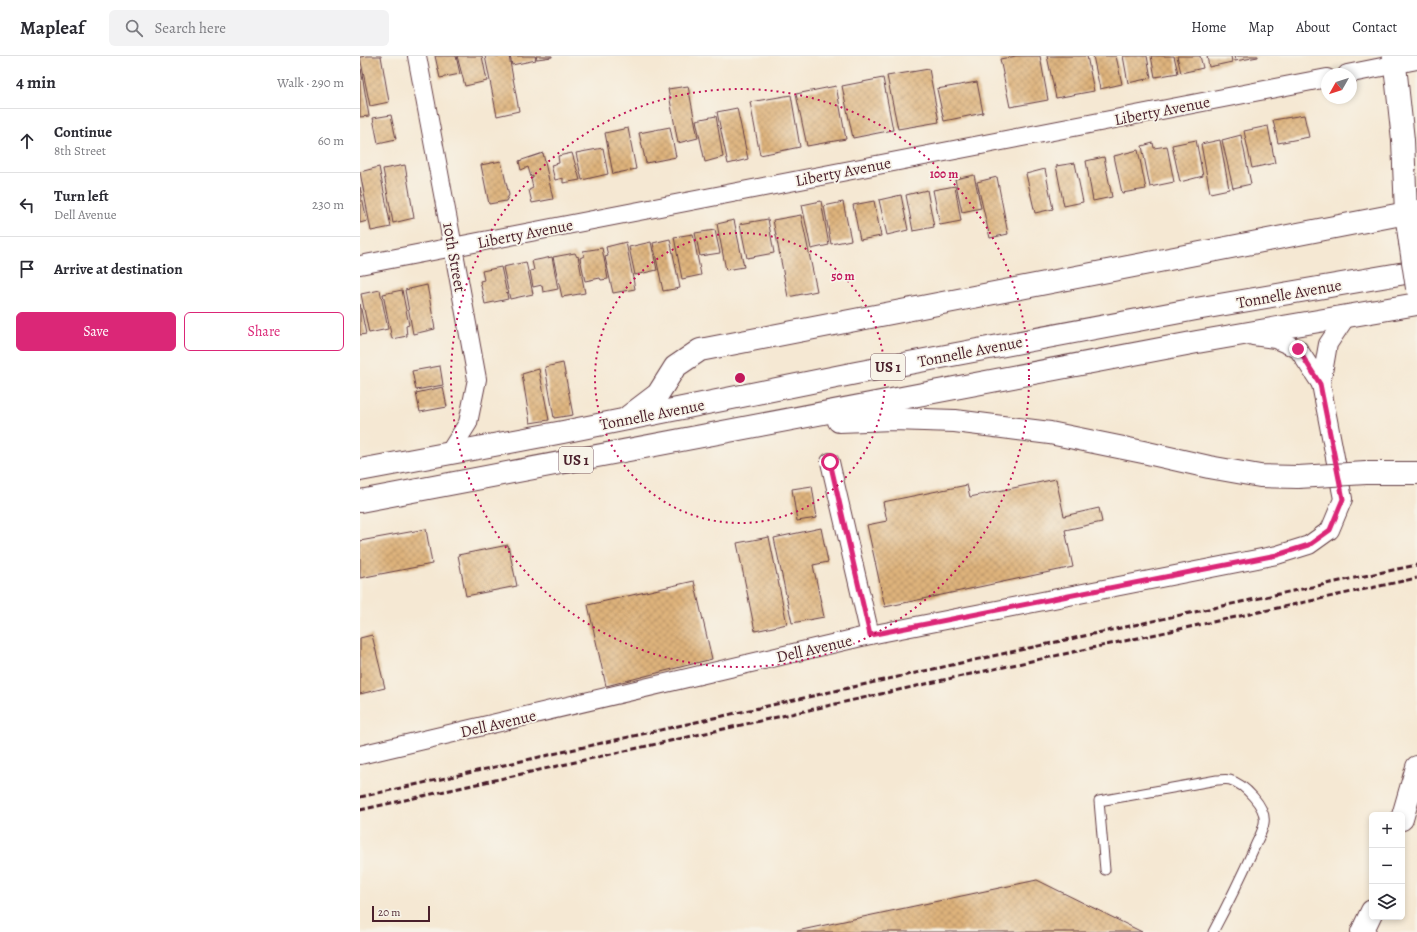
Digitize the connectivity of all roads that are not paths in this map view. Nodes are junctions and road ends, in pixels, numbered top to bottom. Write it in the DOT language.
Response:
graph roads {
  1 [pos="417,56"];
  2 [pos="1394,60"];
  3 [pos="1417,60"];
  4 [pos="1357,71"];
  5 [pos="1321,79"];
  6 [pos="1412,212"];
  7 [pos="454,247"];
  8 [pos="360,265"];
  9 [pos="1417,271"];
  10 [pos="1417,288"];
  11 [pos="1417,304"];
  12 [pos="1346,317"];
  13 [pos="1243,334"];
  14 [pos="1320,384"];
  15 [pos="792,419"];
  16 [pos="623,420"];
  17 [pos="449,454"];
  18 [pos="830,462"];
  19 [pos="372,464"];
  20 [pos="1417,473"];
  21 [pos="360,501"];
  22 [pos="870,635"];
  23 [pos="360,756"];
  24 [pos="1417,767"];
  25 [pos="1404,812"];
  26 [pos="1105,870"];
  27 [pos="1369,917"];
  28 [pos="1213,932"];
  29 [pos="1362,932"];
  1 -- 7 [label="street, 10th Street"];
  2 -- 3 [label="street"];
  2 -- 4 [label="street"];
  2 -- 6 [label="main road"];
  5 -- 7 [label="street, Liberty Avenue"];
  6 -- 10 [label="main road, bridge"];
  6 -- 16 [label="main road"];
  7 -- 8 [label="street, Liberty Avenue"];
  7 -- 17 [label="street, 10th Street"];
  9 -- 16 [label="main road, Tonnelle Avenue / US 1"];
  11 -- 12 [label="main road, Tonnelle Avenue / US 1"];
  12 -- 13 [label="main road, Tonnelle Avenue / US 1"];
  12 -- 14 [label="street, Dell Avenue"];
  13 -- 14 [label="street, Dell Avenue"];
  13 -- 15 [label="main road, Tonnelle Avenue / US 1"];
  14 -- 22 [label="street, Dell Avenue"];
  15 -- 20 [label="main road, bridge"];
  15 -- 21 [label="main road, Tonnelle Avenue / US 1"];
  16 -- 17 [label="main road, Tonnelle Avenue / US 1"];
  17 -- 19 [label="main road, Tonnelle Avenue / US 1"];
  18 -- 22 [label="street"];
  22 -- 23 [label="street, Dell Avenue"];
  24 -- 25 [label="main road"];
  26 -- 28 [label="lane"];
  27 -- 29 [label="main road"];
}
